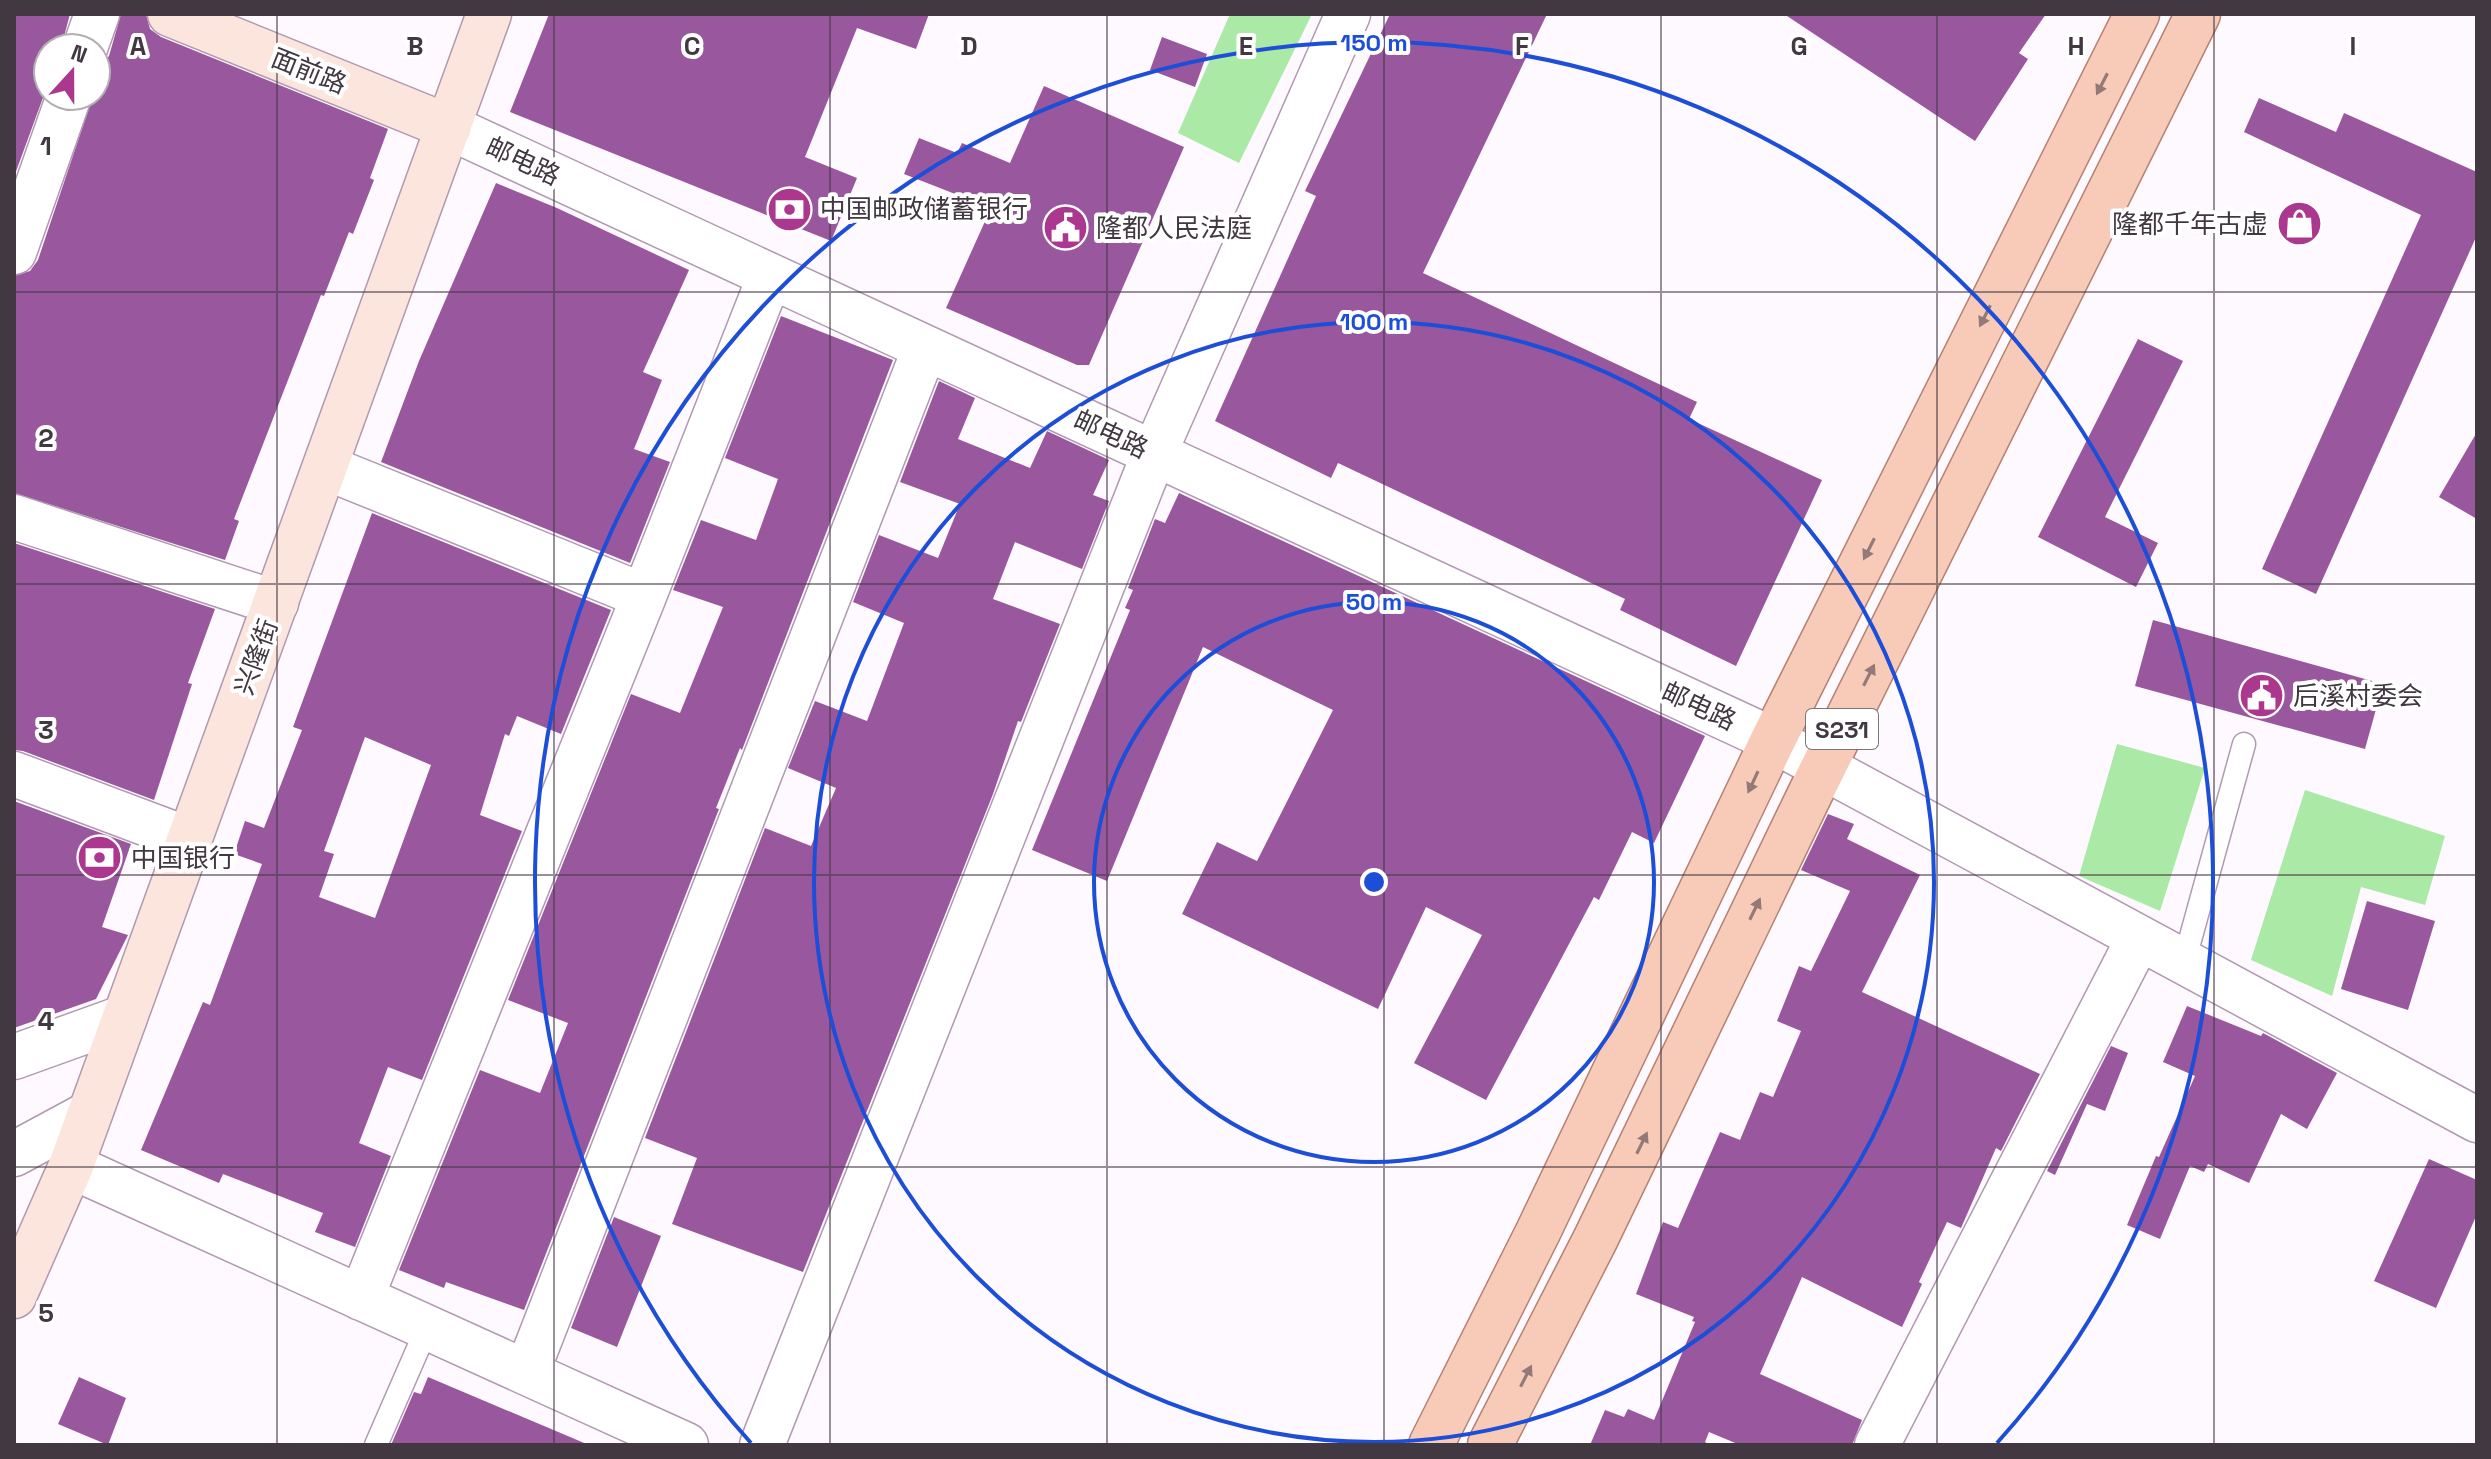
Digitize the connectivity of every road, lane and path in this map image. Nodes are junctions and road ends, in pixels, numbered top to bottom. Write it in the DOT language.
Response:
graph roads {
  1 [pos="170,14"];
  2 [pos="489,14"];
  3 [pos="1348,14"];
  4 [pos="2137,14"];
  5 [pos="2198,14"];
  6 [pos="63,112"];
  7 [pos="449,127"];
  8 [pos="14,252"];
  9 [pos="770,276"];
  10 [pos="925,348"];
  11 [pos="1154,454"];
  12 [pos="325,467"];
  13 [pos="14,517"];
  14 [pos="644,596"];
  15 [pos="276,603"];
  16 [pos="1773,740"];
  17 [pos="2244,744"];
  18 [pos="1823,767"];
  19 [pos="14,774"];
  20 [pos="190,840"];
  21 [pos="2139,938"];
  22 [pos="2184,962"];
  23 [pos="125,1017"];
  24 [pos="14,1057"];
  25 [pos="90,1113"];
  26 [pos="2477,1120"];
  27 [pos="14,1154"];
  28 [pos="71,1166"];
  29 [pos="14,1296"];
  30 [pos="361,1298"];
  31 [pos="427,1328"];
  32 [pos="527,1372"];
  33 [pos="376,1445"];
  34 [pos="686,1445"];
  35 [pos="762,1445"];
  36 [pos="1431,1445"];
  37 [pos="1490,1445"];
  38 [pos="1877,1445"];
  1 -- 7 [label="street, 面前路"];
  2 -- 7 [label="street, 兴隆街"];
  3 -- 11 [label="street"];
  4 -- 16 [label="main road, S231, one-way"];
  18 -- 5 [label="main road, S231, one-way"];
  6 -- 8 [label="street"];
  7 -- 9 [label="street, 邮电路"];
  7 -- 12 [label="street, 兴隆街"];
  9 -- 10 [label="street, 邮电路"];
  9 -- 14 [label="street"];
  10 -- 11 [label="street, 邮电路"];
  10 -- 32 [label="street"];
  11 -- 16 [label="street, 邮电路"];
  11 -- 35 [label="street"];
  12 -- 14 [label="street"];
  12 -- 15 [label="street, 兴隆街"];
  13 -- 15 [label="street"];
  14 -- 30 [label="street"];
  15 -- 20 [label="street, 兴隆街"];
  16 -- 18 [label="street, 邮电路"];
  16 -- 36 [label="main road, S231, one-way"];
  17 -- 22 [label="lane"];
  18 -- 21 [label="street, 邮电路"];
  37 -- 18 [label="main road, S231, one-way"];
  19 -- 20 [label="street"];
  20 -- 23 [label="street, 兴隆街"];
  21 -- 22 [label="street, 邮电路"];
  21 -- 38 [label="street"];
  22 -- 26 [label="street, 邮电路"];
  23 -- 24 [label="street"];
  23 -- 25 [label="street, 兴隆街"];
  25 -- 27 [label="street"];
  25 -- 28 [label="street, 兴隆街"];
  28 -- 29 [label="street, 兴隆街"];
  28 -- 30 [label="street"];
  30 -- 31 [label="street"];
  31 -- 32 [label="street"];
  31 -- 33 [label="lane"];
  32 -- 34 [label="street"];
}
